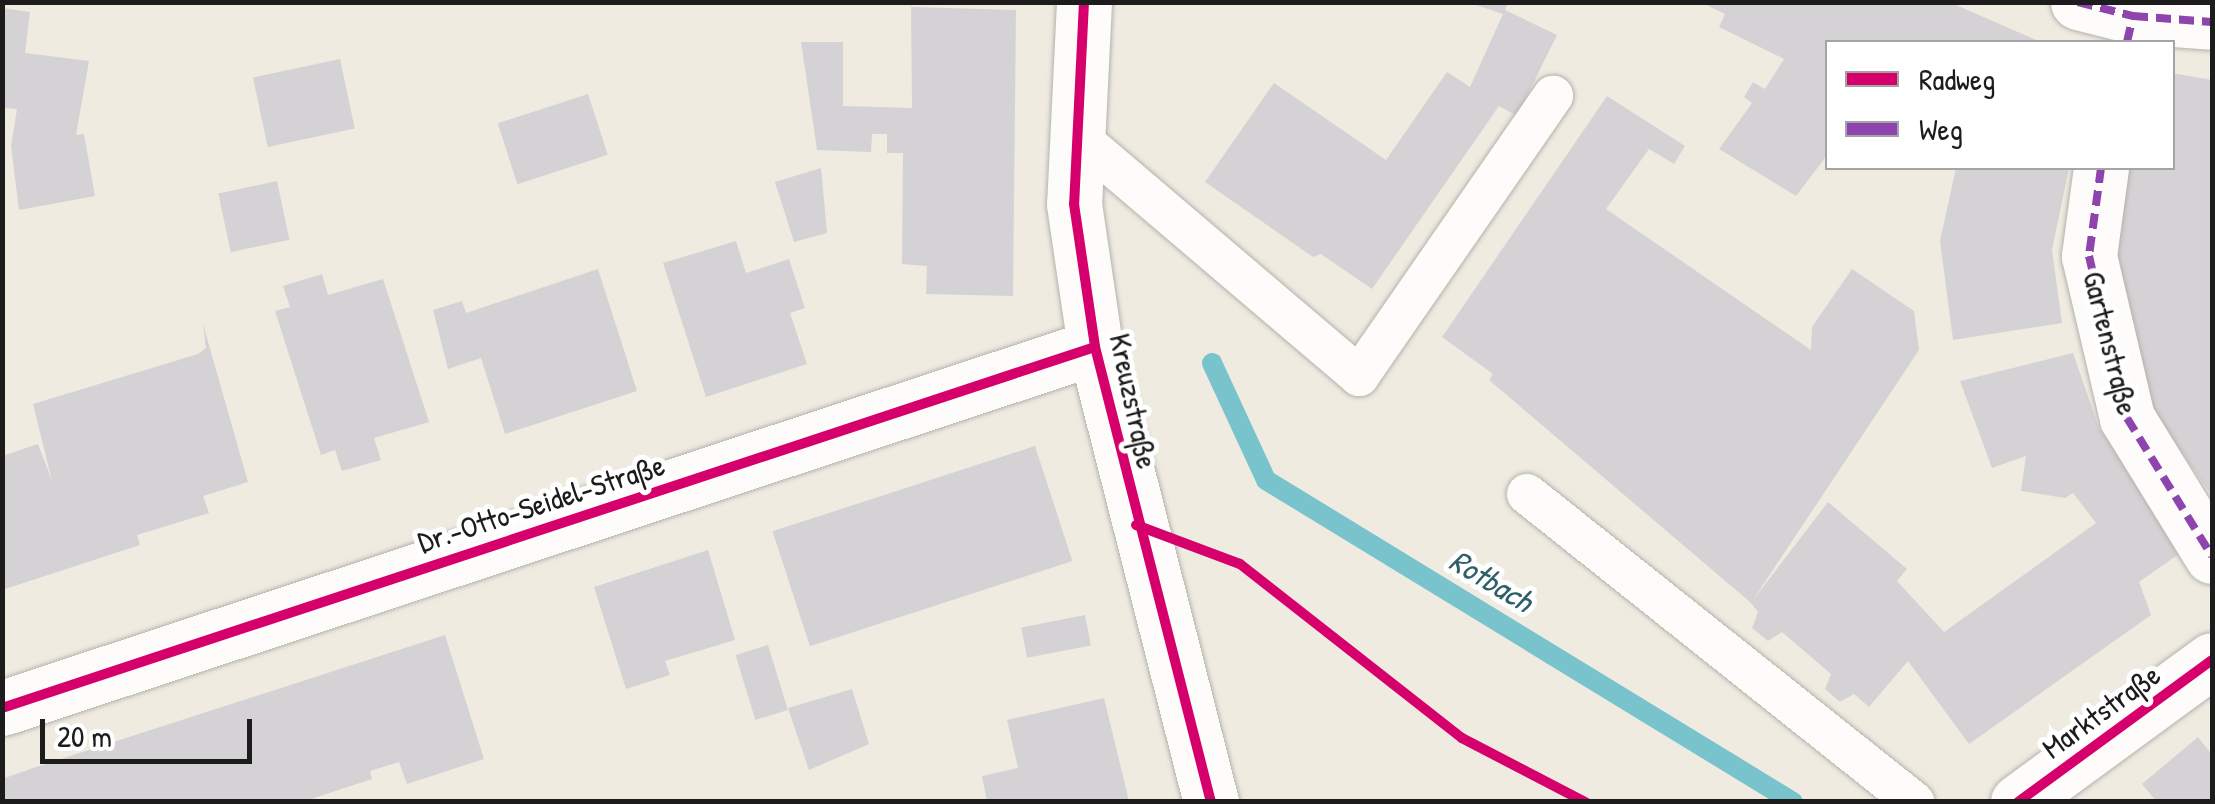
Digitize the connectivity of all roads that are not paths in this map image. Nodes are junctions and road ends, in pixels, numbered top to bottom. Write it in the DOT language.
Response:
graph roads {
  1 [pos="1084,2"];
  2 [pos="2078,2"];
  3 [pos="2212,22"];
  4 [pos="2130,29"];
  5 [pos="1553,96"];
  6 [pos="1076,135"];
  7 [pos="2101,170"];
  8 [pos="1095,347"];
  9 [pos="1527,494"];
  10 [pos="2212,556"];
  11 [pos="2212,660"];
  12 [pos="2,708"];
  13 [pos="1210,802"];
  14 [pos="1914,802"];
  15 [pos="2018,802"];
  1 -- 6 [label="street, Kreuzstraße"];
  2 -- 4 [label="street"];
  3 -- 4 [label="street"];
  5 -- 6 [label="lane"];
  6 -- 8 [label="street, Kreuzstraße"];
  7 -- 10 [label="street, Gartenstraße"];
  8 -- 12 [label="street, Dr.-Otto-Seidel-Straße"];
  8 -- 13 [label="street, Kreuzstraße"];
  9 -- 14 [label="lane"];
  11 -- 15 [label="street, Marktstraße"];
}
